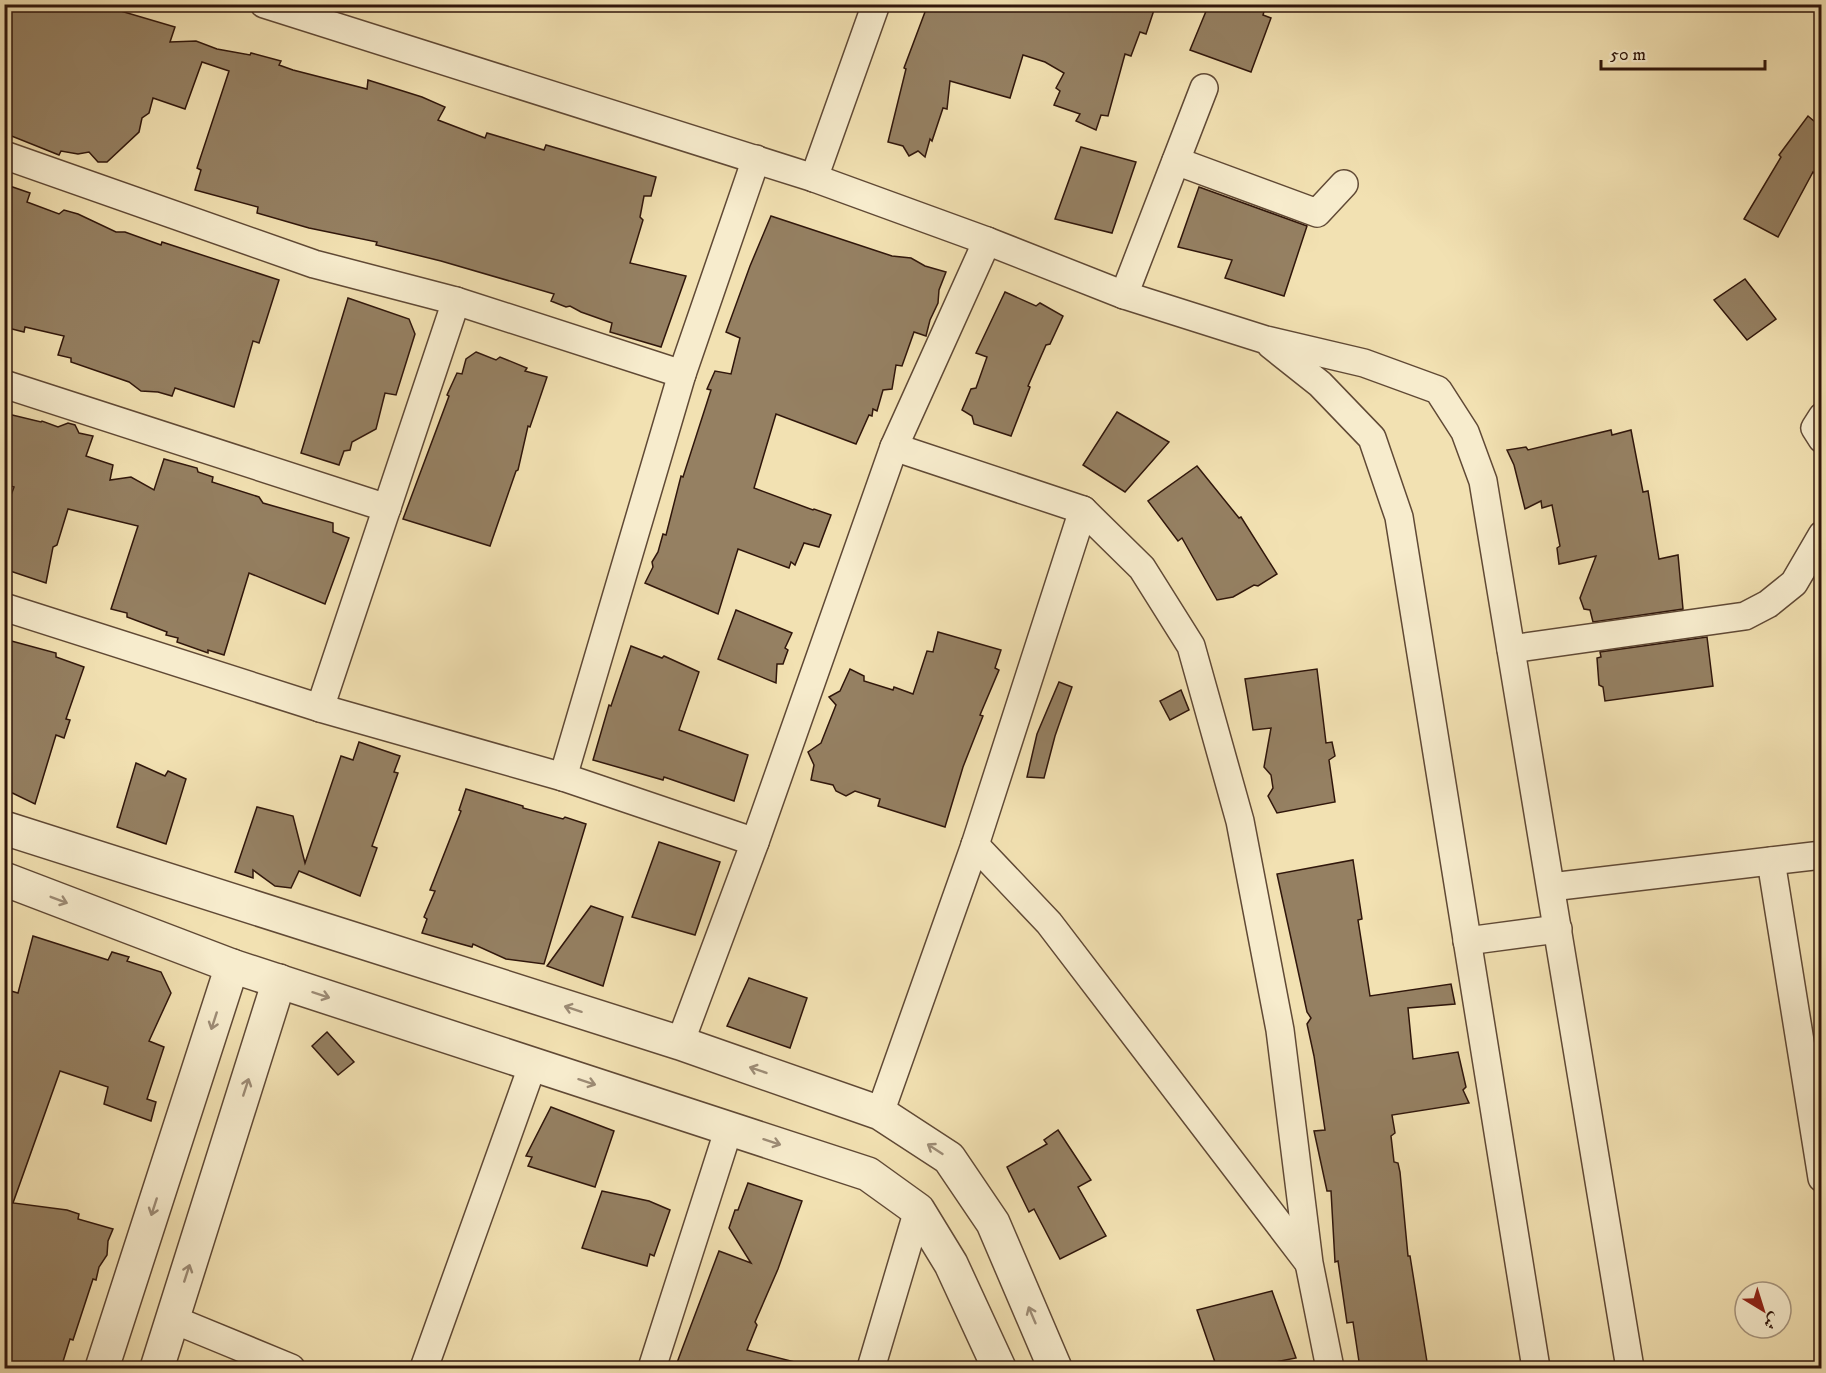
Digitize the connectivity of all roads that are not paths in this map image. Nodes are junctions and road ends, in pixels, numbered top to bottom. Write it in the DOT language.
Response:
graph roads {
  1 [pos="264,4"];
  2 [pos="876,4"];
  3 [pos="1204,88"];
  4 [pos="4,155"];
  5 [pos="756,159"];
  6 [pos="1176,161"];
  7 [pos="814,178"];
  8 [pos="1344,184"];
  9 [pos="987,241"];
  10 [pos="1124,295"];
  11 [pos="456,302"];
  12 [pos="1266,340"];
  13 [pos="682,374"];
  14 [pos="4,384"];
  15 [pos="1821,417"];
  16 [pos="1821,439"];
  17 [pos="894,447"];
  18 [pos="387,508"];
  19 [pos="1083,510"];
  20 [pos="1821,535"];
  21 [pos="4,607"];
  22 [pos="1511,649"];
  23 [pos="320,708"];
  24 [pos="563,777"];
  25 [pos="4,828"];
  26 [pos="755,842"];
  27 [pos="975,845"];
  28 [pos="1821,855"];
  29 [pos="1771,861"];
  30 [pos="6,886"];
  31 [pos="1551,887"];
  32 [pos="1558,929"];
  33 [pos="1467,941"];
  34 [pos="232,966"];
  35 [pos="279,981"];
  36 [pos="680,1043"];
  37 [pos="533,1064"];
  38 [pos="1815,1095"];
  39 [pos="880,1113"];
  40 [pos="729,1128"];
  41 [pos="1821,1178"];
  42 [pos="918,1210"];
  43 [pos="1309,1263"];
  44 [pos="172,1319"];
  45 [pos="102,1368"];
  46 [pos="157,1368"];
  47 [pos="291,1368"];
  48 [pos="424,1368"];
  49 [pos="652,1368"];
  50 [pos="871,1368"];
  51 [pos="999,1368"];
  52 [pos="1055,1368"];
  53 [pos="1330,1368"];
  54 [pos="1536,1368"];
  55 [pos="1630,1368"];
  1 -- 5 [label="street"];
  2 -- 7 [label="street"];
  3 -- 6 [label="street"];
  4 -- 11 [label="street"];
  5 -- 7 [label="street"];
  5 -- 13 [label="street"];
  6 -- 8 [label="street"];
  6 -- 10 [label="street"];
  7 -- 9 [label="street"];
  9 -- 10 [label="street"];
  9 -- 17 [label="street"];
  10 -- 12 [label="street"];
  11 -- 13 [label="street"];
  11 -- 18 [label="street"];
  12 -- 22 [label="street"];
  12 -- 33 [label="street"];
  13 -- 24 [label="street"];
  14 -- 18 [label="street"];
  15 -- 16 [label="street"];
  17 -- 19 [label="street"];
  17 -- 26 [label="street"];
  18 -- 23 [label="street"];
  19 -- 27 [label="street"];
  19 -- 43 [label="street"];
  20 -- 22 [label="street"];
  21 -- 23 [label="street"];
  22 -- 31 [label="street"];
  23 -- 24 [label="street"];
  24 -- 26 [label="street"];
  36 -- 25 [label="street, one-way"];
  26 -- 36 [label="street"];
  27 -- 39 [label="street"];
  27 -- 43 [label="street"];
  28 -- 29 [label="street"];
  29 -- 31 [label="street"];
  29 -- 38 [label="street"];
  30 -- 34 [label="street, one-way"];
  31 -- 32 [label="street"];
  32 -- 33 [label="street"];
  32 -- 55 [label="street"];
  33 -- 54 [label="street"];
  34 -- 35 [label="street"];
  34 -- 45 [label="street, one-way"];
  35 -- 37 [label="street, one-way"];
  44 -- 35 [label="street, one-way"];
  39 -- 36 [label="street, one-way"];
  37 -- 40 [label="street, one-way"];
  37 -- 48 [label="street"];
  38 -- 41 [label="street"];
  52 -- 39 [label="street, one-way"];
  40 -- 42 [label="street, one-way"];
  40 -- 49 [label="street"];
  42 -- 50 [label="street"];
  42 -- 51 [label="street"];
  43 -- 53 [label="street"];
  44 -- 46 [label="street"];
  44 -- 47 [label="street"];
}
